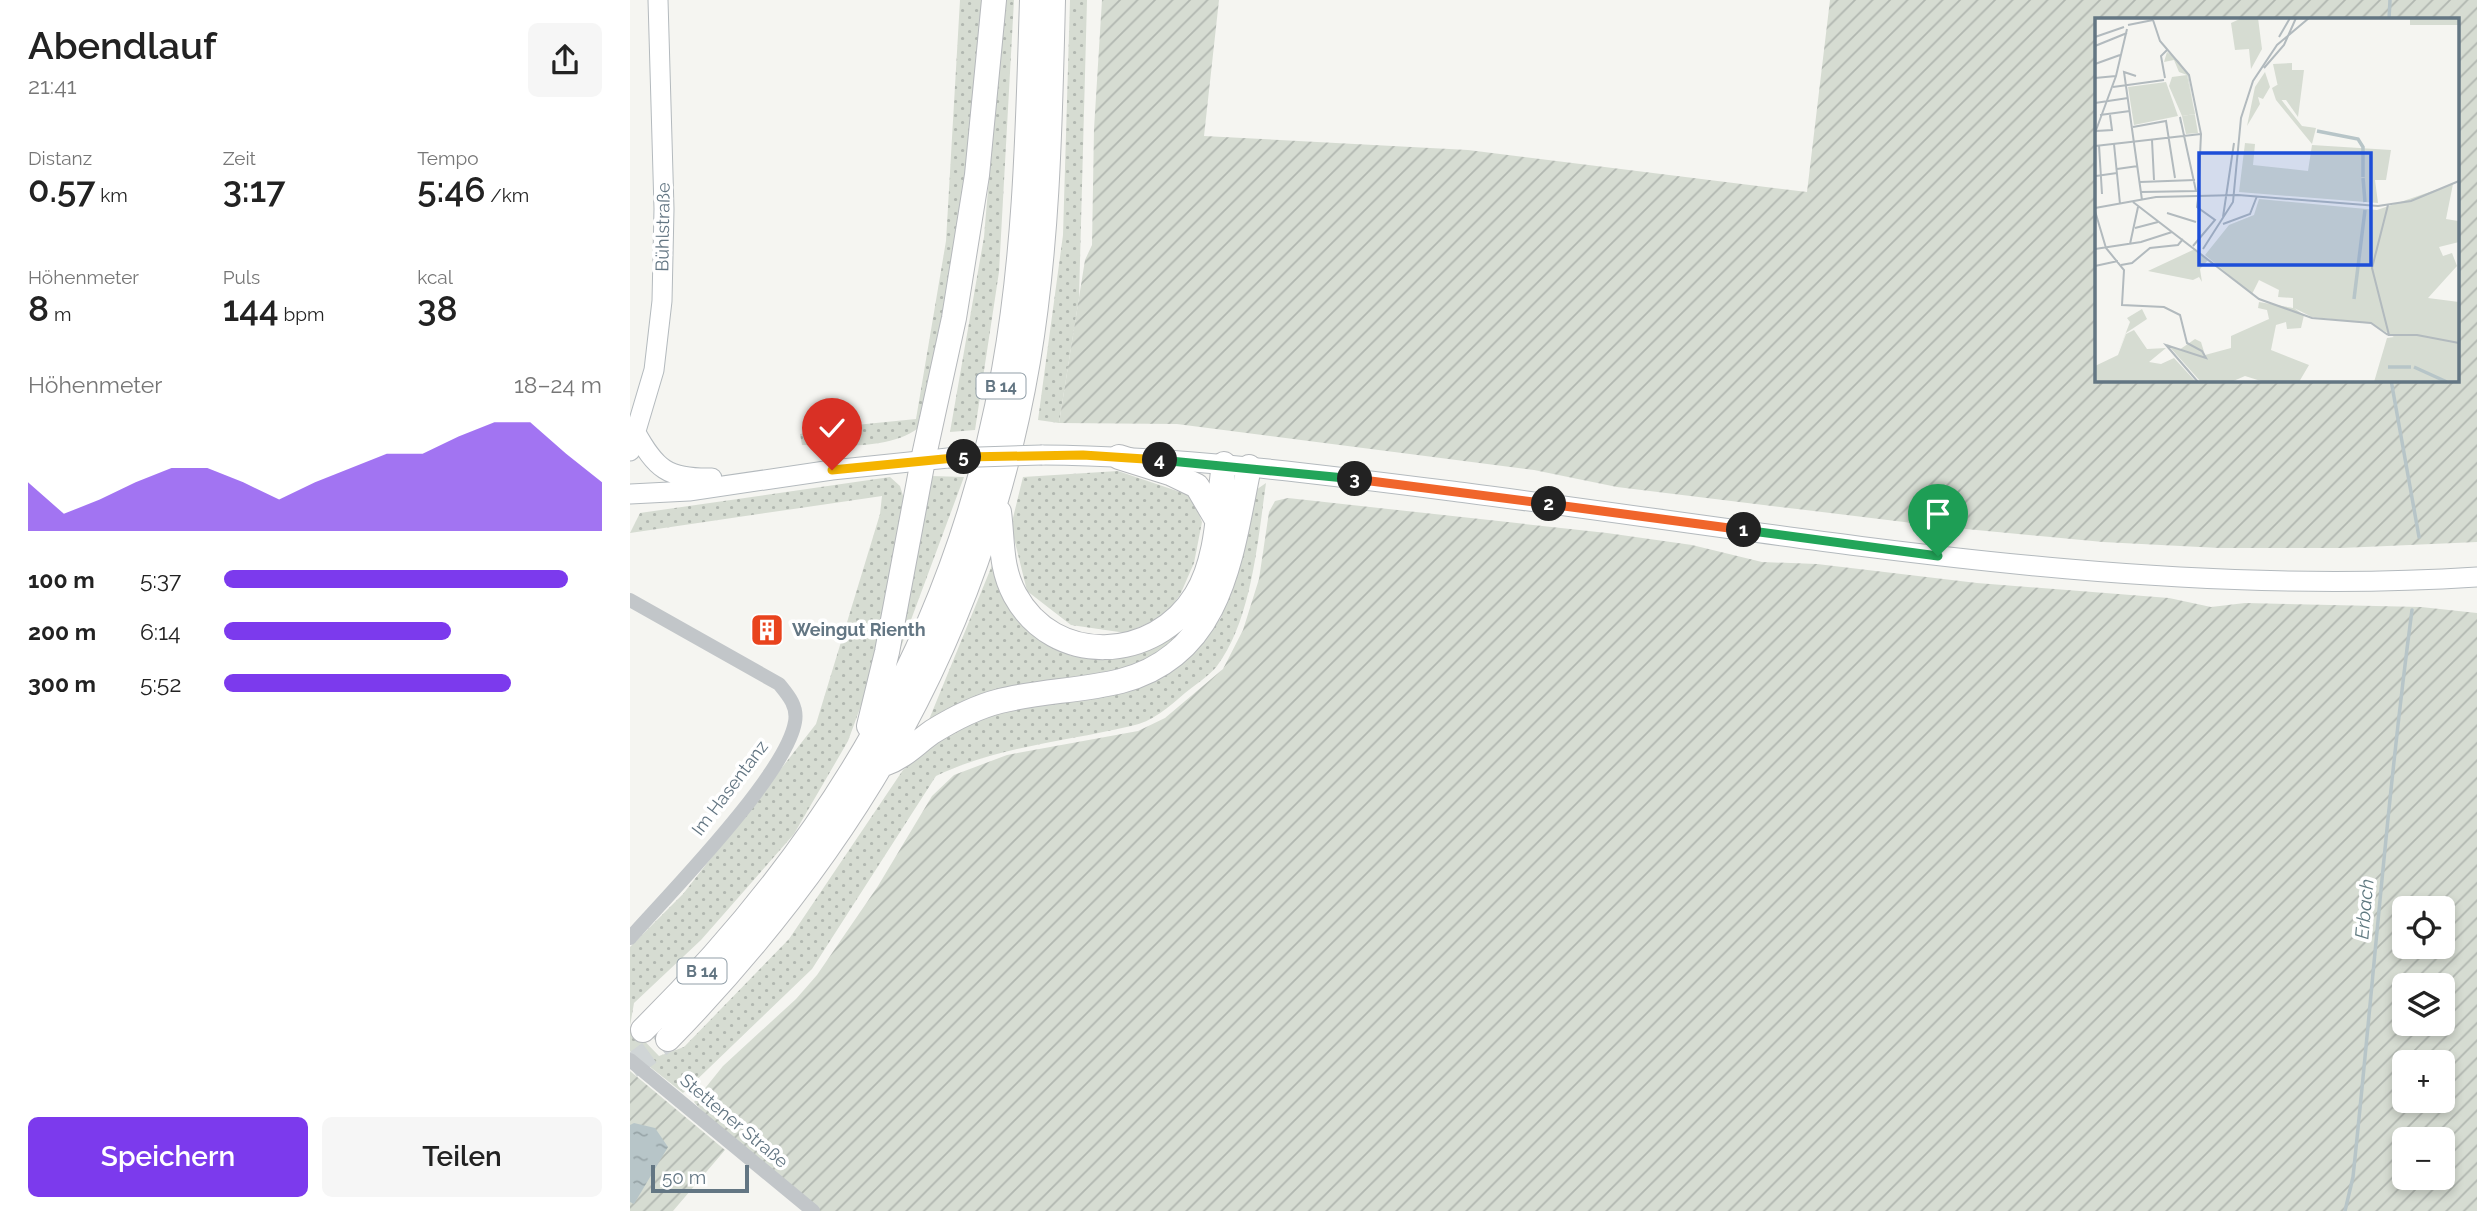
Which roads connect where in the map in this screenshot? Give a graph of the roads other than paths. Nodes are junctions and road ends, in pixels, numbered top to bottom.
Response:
1 (658, 0) edge
2 (994, 0) edge
3 (1032, 0) edge
4 (1053, 0) edge
5 (635, 431) junction
6 (630, 451) edge
7 (1119, 457) junction
8 (923, 460) junction
9 (1224, 464) junction
10 (1249, 467) junction
11 (790, 475) junction
12 (997, 492) junction
13 (630, 494) edge
14 (1217, 520) junction
15 (2477, 577) edge
16 (630, 600) edge
17 (875, 756) junction
18 (630, 937) edge
19 (643, 1030) tunnel mouth
20 (667, 1040) tunnel mouth
21 (630, 1060) edge
22 (813, 1211) edge

1 - 5 main road, Bühlstraße
2 - 8 highway
3 - 17 highway, B 14
4 - 12 highway, B 14
5 - 6 main road, Bühlstraße
5 - 11 main road
7 - 8 main road, bridge
7 - 9 main road
7 - 14 highway
8 - 11 main road
8 - 17 highway
9 - 10 main road
9 - 14 highway, B 14
10 - 15 main road
10 - 17 highway
11 - 13 main road
12 - 14 highway, B 14
12 - 17 highway, B 14
16 - 18 street, Im Hasentanz
17 - 19 highway, B 14
17 - 20 highway, B 14
21 - 22 street, Stettener Straße

